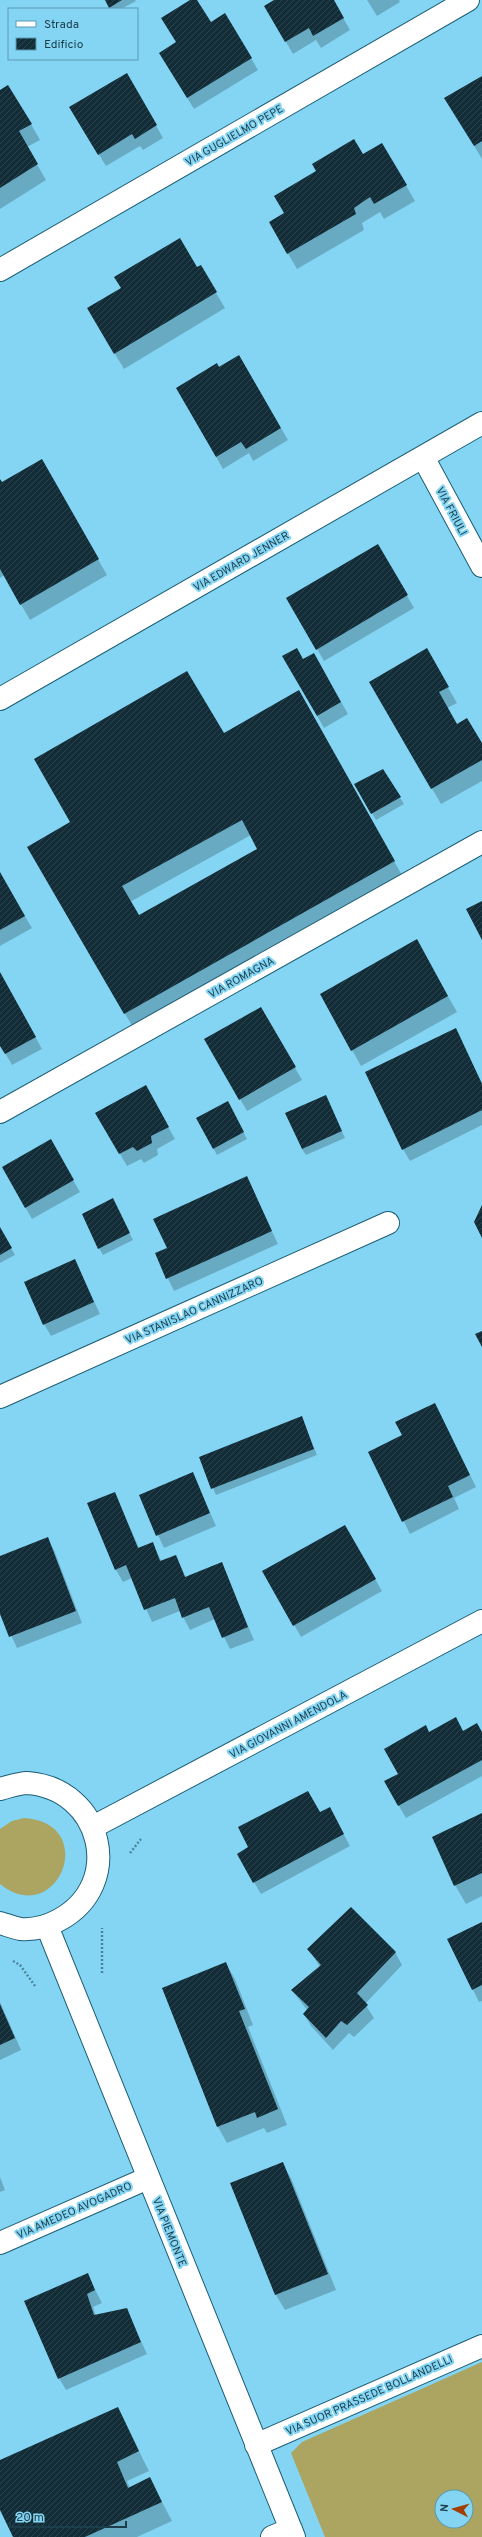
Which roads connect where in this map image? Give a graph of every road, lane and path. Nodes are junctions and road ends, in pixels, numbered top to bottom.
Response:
1 (468, 0) edge
2 (0, 270) edge
3 (482, 423) edge
4 (423, 457) junction
5 (482, 566) edge
6 (0, 699) edge
7 (482, 842) edge
8 (0, 1112) edge
9 (388, 1223) dead end
10 (0, 1397) edge
11 (482, 1621) edge
12 (0, 1789) edge
13 (93, 1827) junction
14 (145, 1834) dead end
15 (128, 1856) dead end
16 (0, 1923) edge
17 (102, 1923) dead end
18 (47, 1926) junction
19 (7, 1958) dead end
20 (73, 1989) junction
21 (148, 2178) junction
22 (0, 2243) edge
23 (482, 2346) edge
24 (256, 2445) junction
25 (286, 2534) edge

1 - 2 street, VIA GUGLIELMO PEPE
3 - 4 street, VIA EDWARD JENNER
4 - 5 street, VIA FRIULI
4 - 6 street, VIA EDWARD JENNER
7 - 8 street, VIA ROMAGNA
9 - 10 street, VIA STANISLAO CANNIZZARO
11 - 13 street, VIA GIOVANNI AMENDOLA
12 - 13 street
13 - 18 street
14 - 15 path
16 - 18 street
17 - 20 path
18 - 20 street, VIA PIEMONTE
19 - 20 path
20 - 21 street, VIA PIEMONTE
21 - 22 street, VIA AMEDEO AVOGADRO
21 - 24 street, VIA PIEMONTE
23 - 24 street, VIA SUOR PRASSEDE BOLLANDELLI
24 - 25 street, VIA PIEMONTE

